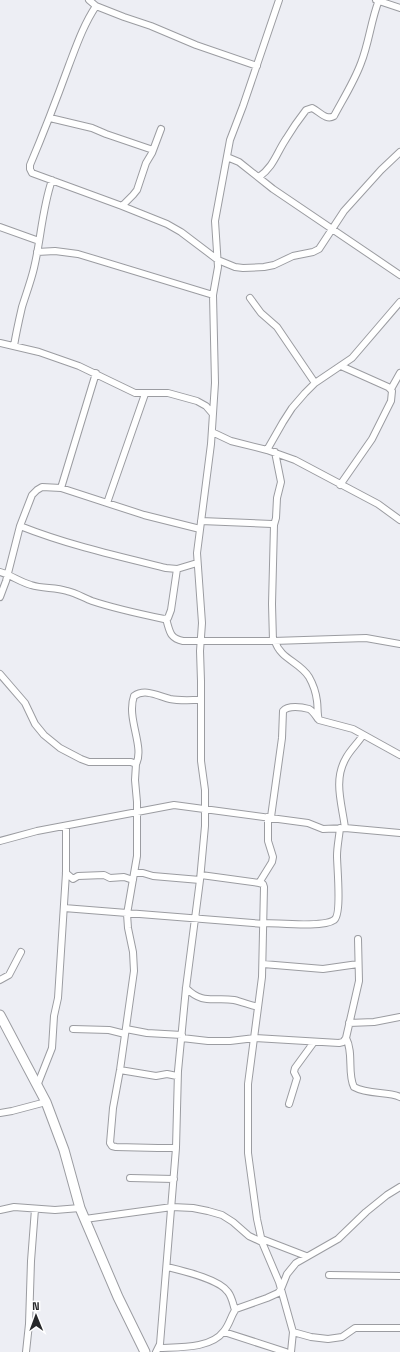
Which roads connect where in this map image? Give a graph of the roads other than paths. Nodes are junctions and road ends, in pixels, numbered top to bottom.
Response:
1 (89, 0) edge
2 (279, 0) edge
3 (378, 0) edge
4 (96, 6) junction
5 (400, 8) edge
6 (257, 66) junction
7 (50, 118) junction
8 (161, 129) dead end
9 (153, 150) junction
10 (400, 152) edge
11 (227, 157) junction
12 (259, 177) junction
13 (52, 180) junction
14 (122, 206) junction
15 (0, 226) edge
16 (332, 229) junction
17 (39, 241) junction
18 (37, 252) junction
19 (218, 260) junction
20 (400, 275) edge
21 (213, 295) junction
22 (250, 298) dead end
23 (400, 302) edge
24 (0, 343) edge
25 (14, 346) junction
26 (341, 366) junction
27 (96, 373) junction
28 (400, 373) edge
29 (315, 384) junction
30 (391, 389) junction
31 (145, 394) junction
32 (212, 413) junction
33 (212, 432) junction
34 (267, 450) junction
35 (275, 452) junction
36 (340, 485) junction
37 (60, 488) junction
38 (107, 503) junction
39 (400, 520) edge
40 (201, 521) junction
41 (274, 525) junction
42 (20, 526) junction
43 (200, 528) junction
44 (197, 564) junction
45 (177, 569) junction
46 (0, 572) edge
47 (8, 574) junction
48 (0, 597) edge
49 (166, 619) junction
50 (201, 641) junction
51 (274, 641) junction
52 (400, 644) edge
53 (2, 678) edge
54 (201, 700) junction
55 (318, 718) junction
56 (363, 735) junction
57 (400, 755) edge
58 (136, 764) junction
59 (137, 802) junction
60 (150, 809) junction
61 (206, 809) junction
62 (136, 812) junction
63 (269, 817) junction
64 (66, 826) junction
65 (343, 828) junction
66 (400, 833) edge
67 (0, 841) edge
68 (66, 873) junction
69 (134, 877) junction
70 (200, 877) junction
71 (259, 883) junction
72 (64, 908) junction
73 (127, 914) junction
74 (196, 918) junction
75 (264, 924) junction
76 (358, 939) dead end
77 (21, 952) dead end
78 (263, 964) junction
79 (358, 964) junction
80 (0, 980) edge
81 (186, 988) junction
82 (258, 1007) junction
83 (0, 1015) edge
84 (400, 1017) edge
85 (349, 1023) junction
86 (73, 1029) dead end
87 (126, 1031) junction
88 (182, 1037) junction
89 (255, 1038) junction
90 (346, 1038) junction
91 (314, 1042) junction
92 (120, 1070) junction
93 (177, 1076) junction
94 (37, 1086) junction
95 (400, 1097) edge
96 (46, 1102) junction
97 (289, 1104) dead end
98 (0, 1113) edge
99 (176, 1148) junction
100 (130, 1178) dead end
101 (174, 1179) junction
102 (400, 1187) edge
103 (172, 1207) junction
104 (80, 1208) junction
105 (35, 1209) junction
106 (0, 1210) edge
107 (85, 1219) junction
108 (262, 1240) junction
109 (306, 1256) junction
110 (168, 1267) junction
111 (329, 1275) dead end
112 (400, 1276) edge
113 (281, 1289) junction
114 (235, 1310) junction
115 (400, 1328) edge
116 (224, 1332) junction
117 (293, 1332) junction
118 (157, 1350) edge
119 (26, 1352) edge
120 (145, 1352) edge
121 (286, 1352) edge
122 (291, 1352) edge

1 - 4 street
2 - 6 street
3 - 5 street
3 - 12 street
4 - 6 street
4 - 7 street
6 - 11 street
7 - 9 street
7 - 13 street
8 - 9 street
9 - 14 street
10 - 16 street
11 - 12 street
11 - 19 street
12 - 16 street
13 - 14 street
13 - 17 street
14 - 19 street
15 - 17 street
16 - 19 street
16 - 20 street
17 - 18 street
18 - 21 street
18 - 25 street
19 - 21 street
21 - 32 street
22 - 29 street
23 - 26 street
24 - 25 street
25 - 27 street
26 - 29 street
26 - 30 street
27 - 31 street
27 - 37 street
28 - 30 street
29 - 34 street
30 - 36 street
31 - 32 street
31 - 38 street
32 - 33 street
33 - 34 street
33 - 40 street
34 - 35 street
35 - 36 street
35 - 41 street
36 - 39 street
37 - 38 street
37 - 42 street
38 - 43 street
40 - 41 street
40 - 43 street
41 - 51 street
42 - 45 street
42 - 47 street
43 - 44 street
44 - 45 street
44 - 50 street
45 - 49 street
46 - 47 street
47 - 48 street
47 - 49 street
49 - 50 street
50 - 51 street
50 - 54 street
51 - 52 street
51 - 55 street
53 - 58 street
54 - 58 street
54 - 61 street
55 - 56 street
55 - 63 street
56 - 57 street
56 - 65 street
58 - 59 street
59 - 60 street
59 - 62 street
60 - 61 street
60 - 62 street
61 - 63 street
61 - 70 street
62 - 64 street
62 - 69 street
63 - 65 street
63 - 71 street
64 - 67 street
64 - 68 street
65 - 66 street
65 - 75 street
68 - 69 street
68 - 72 street
69 - 70 street
69 - 73 street
70 - 71 street
70 - 74 street
71 - 75 street
72 - 73 street
72 - 94 street
73 - 74 street
73 - 87 street
74 - 75 street
74 - 81 street
75 - 78 street
76 - 79 street
77 - 80 street
78 - 79 street
78 - 82 street
79 - 85 street
81 - 82 street
81 - 88 street
82 - 89 street
83 - 94 main road
84 - 85 street
85 - 90 street
86 - 87 street
87 - 88 street
87 - 92 street
88 - 89 street
88 - 93 street
89 - 91 street
89 - 108 street
90 - 91 street
90 - 95 street
91 - 97 street
92 - 93 street
92 - 99 street
93 - 99 street
94 - 96 main road
96 - 98 street
96 - 104 main road
99 - 101 street
100 - 101 street
101 - 103 street
102 - 109 street
103 - 107 street
103 - 108 street
103 - 110 street
104 - 105 street
104 - 107 main road
105 - 106 street
105 - 119 street
107 - 120 main road
108 - 109 street
108 - 113 street
109 - 113 street
110 - 114 street
110 - 118 street
111 - 112 street
113 - 114 street
113 - 117 street
114 - 116 street
115 - 117 street
116 - 118 street
116 - 121 street
117 - 122 street

